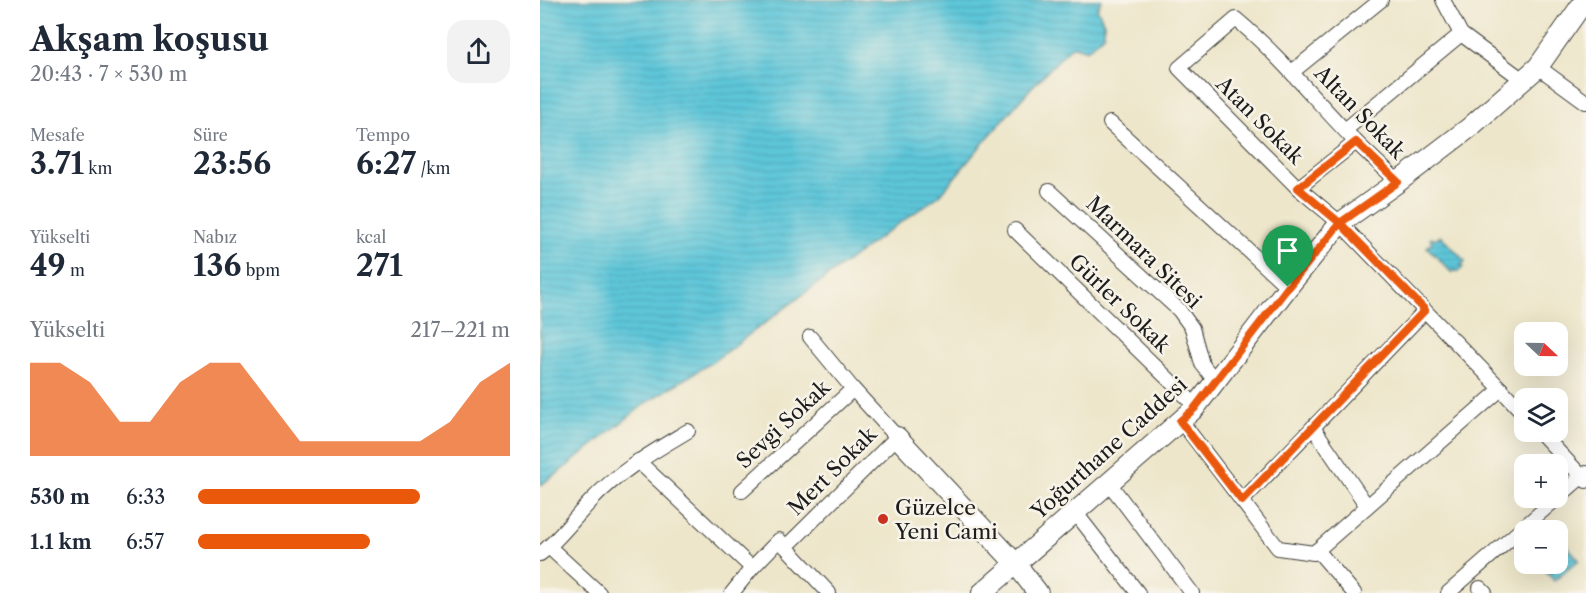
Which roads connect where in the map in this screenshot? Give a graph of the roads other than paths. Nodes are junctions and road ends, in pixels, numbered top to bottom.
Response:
1 (1381, 0) edge
2 (1443, 0) edge
3 (1585, 0) edge
4 (1461, 34) junction
5 (1179, 68) joint
6 (1292, 72) junction
7 (1530, 74) junction
8 (1586, 102) edge
9 (1110, 123) dead end
10 (1345, 130) junction
11 (1356, 142) junction
12 (1398, 182) junction
13 (1298, 188) junction
14 (1049, 191) dead end
15 (1340, 223) junction
16 (1015, 230) dead end
17 (1288, 287) junction
18 (1425, 310) junction
19 (810, 337) dead end
20 (1215, 381) junction
21 (853, 388) junction
22 (1501, 389) junction
23 (1514, 403) edge
24 (1190, 412) junction
25 (1313, 428) junction
26 (688, 431) dead end
27 (897, 437) junction
28 (1550, 442) edge
29 (638, 461) junction
30 (1584, 477) edge
31 (1109, 483) junction
32 (742, 491) dead end
33 (1242, 501) junction
34 (1367, 506) junction
35 (1076, 512) junction
36 (786, 547) junction
37 (1317, 550) junction
38 (544, 551) edge
39 (1016, 564) junction
40 (752, 568) junction
41 (599, 593) edge
42 (732, 593) edge
43 (828, 593) edge
44 (982, 593) edge
45 (1038, 593) edge
46 (1138, 593) edge
47 (1192, 593) edge
48 (1354, 593) edge
49 (1448, 593) edge

1 - 6 street
2 - 4 street
3 - 7 main road, Yoğurthane Caddesi
4 - 7 street
4 - 10 street
5 - 6 street, Altan Sokak
5 - 13 street, Atan Sokak
6 - 10 street, Altan Sokak
7 - 8 street
7 - 12 main road, Yoğurthane Caddesi
9 - 17 street
10 - 11 street, Altan Sokak
11 - 12 street, Altan Sokak
11 - 13 street
12 - 15 main road, Yoğurthane Caddesi
13 - 15 street, Atan Sokak
14 - 20 street, Marmara Sitesi
15 - 17 main road, Yoğurthane Caddesi
15 - 18 street, Atan Sokak
16 - 24 street, Gürler Sokak
17 - 20 main road, Yoğurthane Caddesi
18 - 22 street, Atan Sokak
18 - 25 street
19 - 21 street, Mert Sokak
20 - 24 main road, Yoğurthane Caddesi
21 - 27 street, Mert Sokak
21 - 32 street, Sevgi Sokak
22 - 23 street, Atan Sokak
22 - 34 street
24 - 31 main road, Yoğurthane Caddesi
24 - 33 street, Gürler Sokak
25 - 33 street
25 - 34 street
26 - 29 street
27 - 36 street, Mert Sokak
27 - 39 main road
28 - 30 street
29 - 38 street
29 - 40 street
30 - 49 street
31 - 35 main road, Yoğurthane Caddesi
31 - 47 street
33 - 37 street, Gürler Sokak
34 - 37 street
35 - 39 main road, Yoğurthane Caddesi
35 - 46 street
36 - 40 street, Mert Sokak
36 - 43 street
37 - 48 street
38 - 41 street
39 - 44 main road, Yoğurthane Caddesi
39 - 45 main road
40 - 42 street, Mert Sokak

